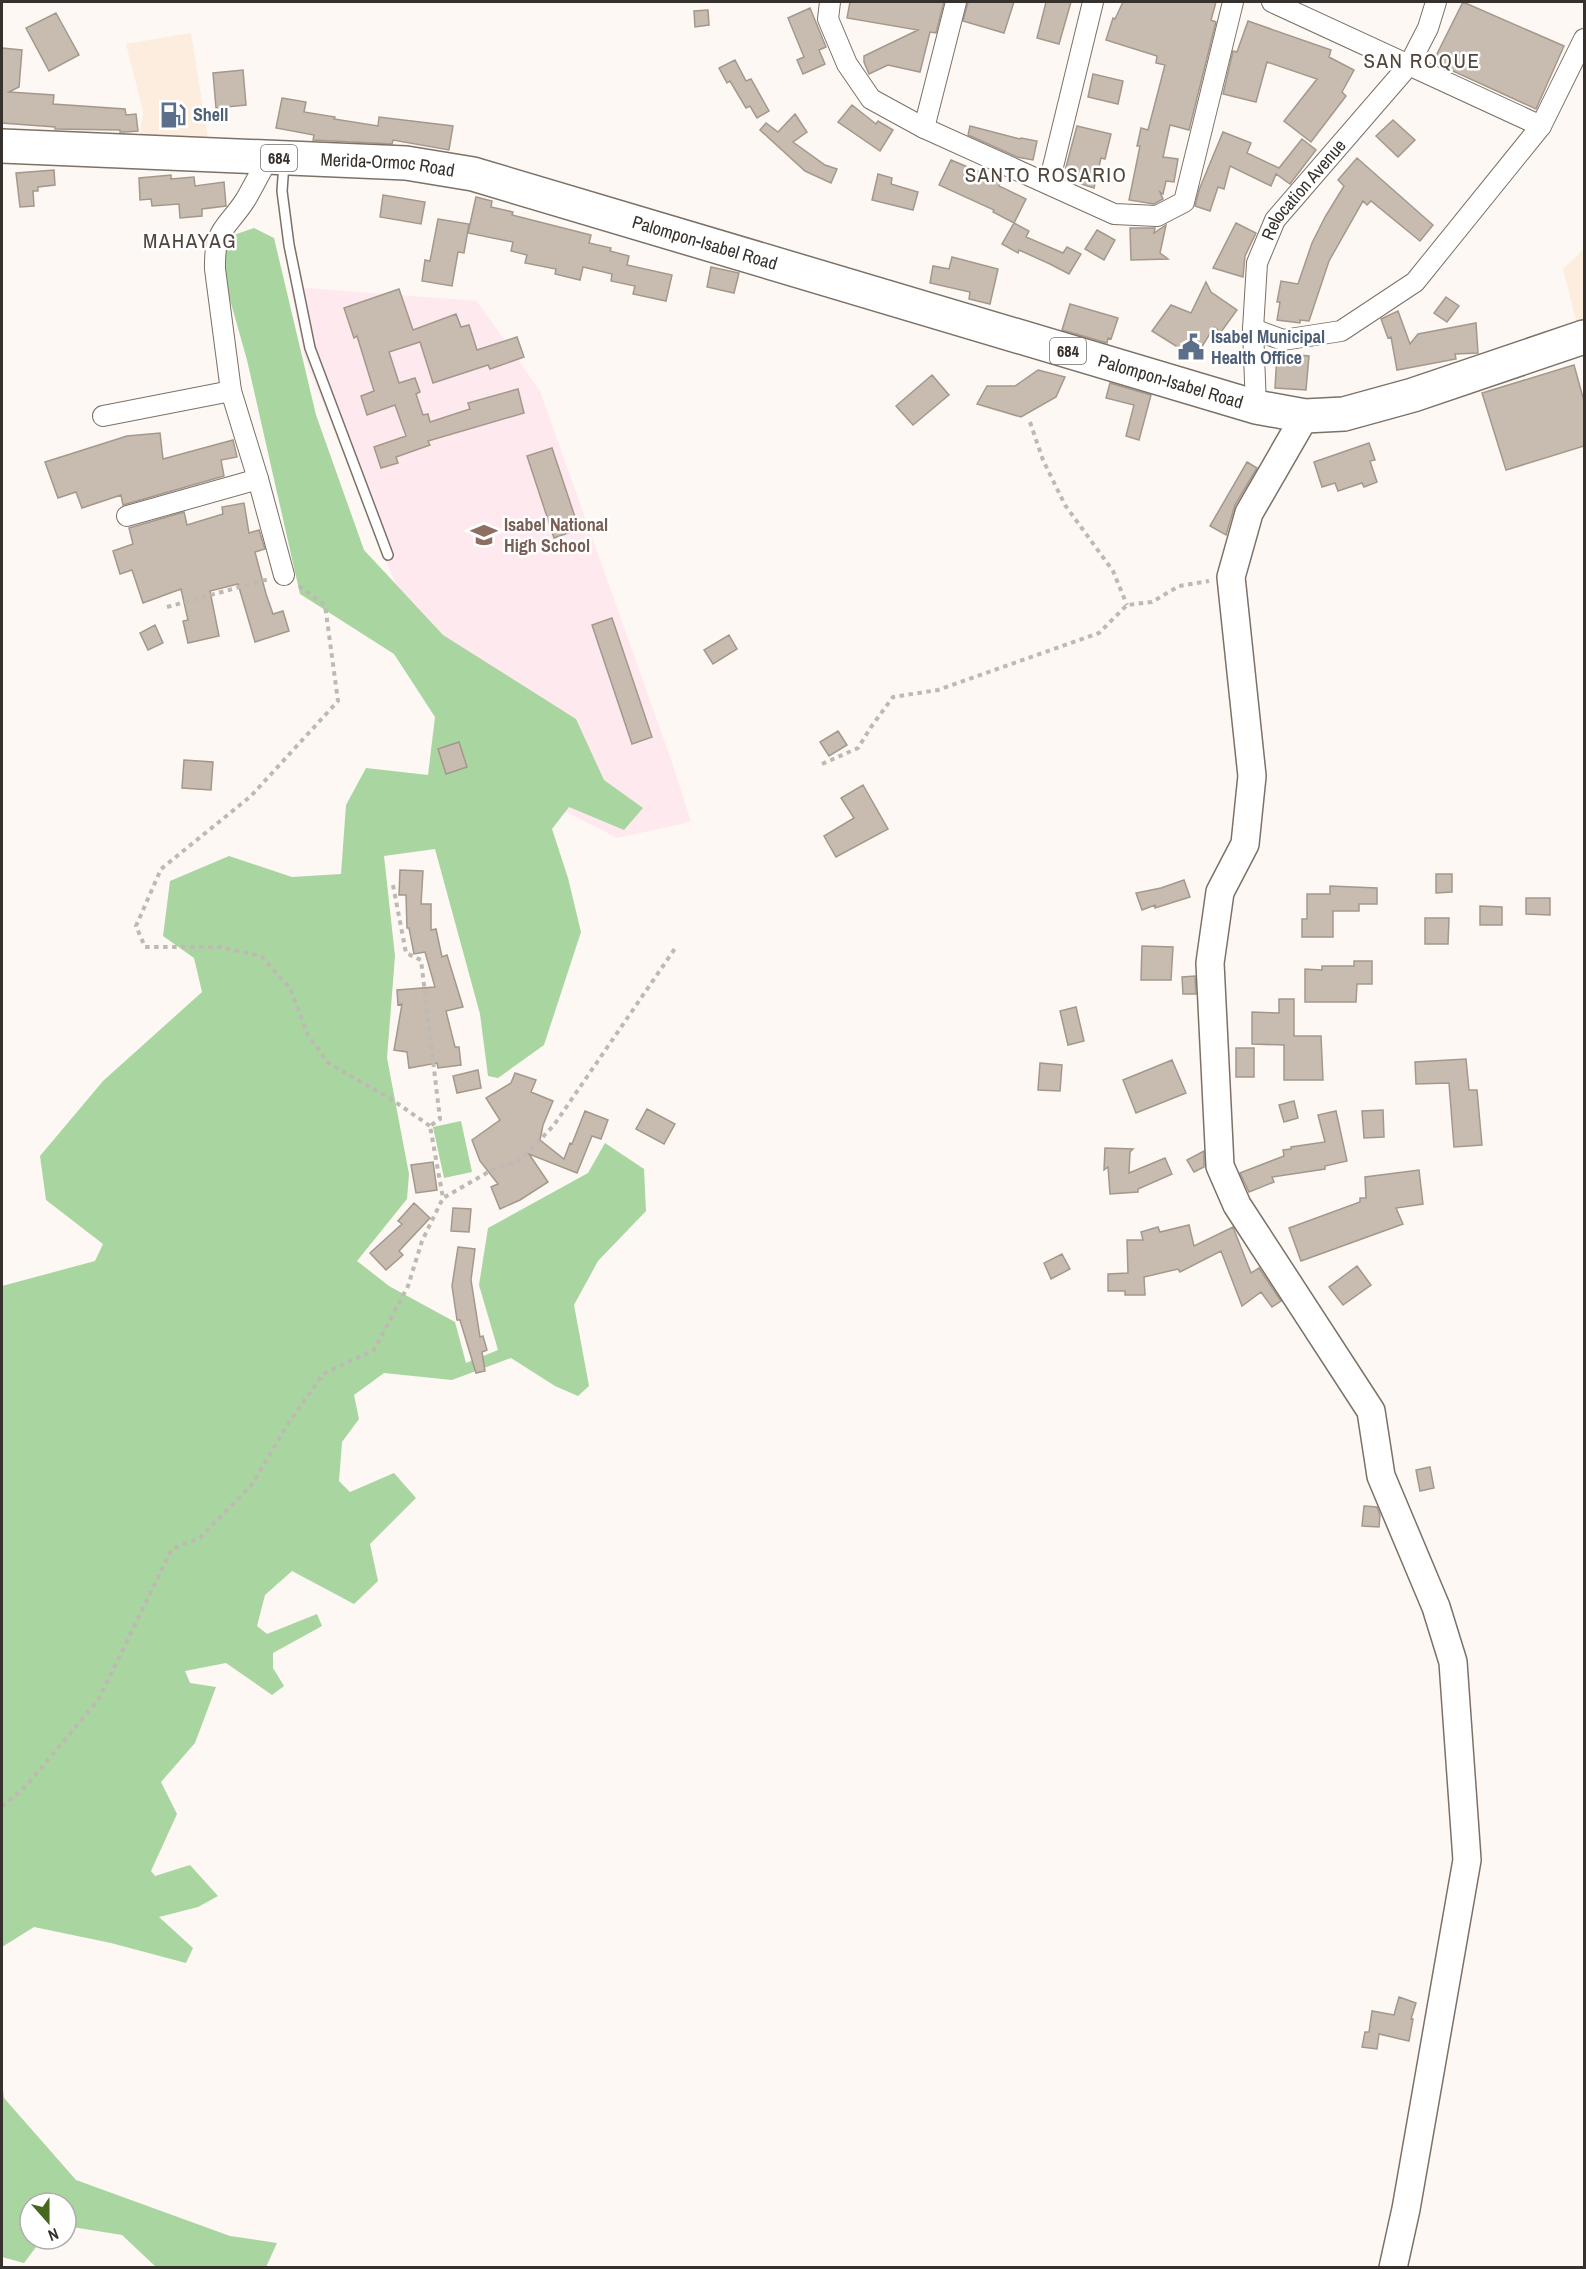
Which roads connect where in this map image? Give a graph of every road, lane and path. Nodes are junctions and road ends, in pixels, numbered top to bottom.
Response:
1 (830, 2) edge
2 (956, 2) edge
3 (1093, 2) edge
4 (1233, 2) edge
5 (1272, 2) edge
6 (1436, 2) edge
7 (1584, 39) edge
8 (1409, 65) junction
9 (1541, 126) junction
10 (924, 128) junction
11 (2, 146) edge
12 (277, 158) junction
13 (1049, 183) junction
14 (552, 196) joint
15 (1253, 329) junction
16 (1584, 337) edge
17 (231, 391) junction
18 (1256, 407) junction
19 (103, 416) dead end
20 (1305, 416) junction
21 (1030, 422) dead end
22 (258, 479) junction
23 (127, 516) dead end
24 (388, 555) dead end
25 (284, 575) junction
26 (1231, 577) junction
27 (1127, 605) junction
28 (167, 607) dead end
29 (822, 764) dead end
30 (393, 885) dead end
31 (676, 947) dead end
32 (430, 1126) junction
33 (443, 1197) junction
34 (2, 1807) edge
35 (1393, 2268) edge

1 - 10 street
2 - 10 street
3 - 13 street
4 - 13 street
5 - 8 street
6 - 8 street, Relocation Avenue
7 - 9 street
8 - 9 street
8 - 15 street, Relocation Avenue
9 - 15 street
10 - 13 street
11 - 12 highway, Merida-Ormoc Road / 684
12 - 14 highway, Merida-Ormoc Road / 684
12 - 17 street
12 - 24 lane
14 - 18 highway, Palompon-Isabel Road / 684
15 - 18 street, Relocation Avenue
16 - 20 highway, Palompon-Isabel Road / 684
17 - 19 street
17 - 22 street
18 - 20 highway, Palompon-Isabel Road / 684
20 - 26 street
21 - 27 path
22 - 23 street
22 - 25 street
25 - 28 path
25 - 32 path
26 - 27 path
26 - 35 street
27 - 29 path
30 - 32 path
31 - 33 path
32 - 33 path
33 - 34 path

